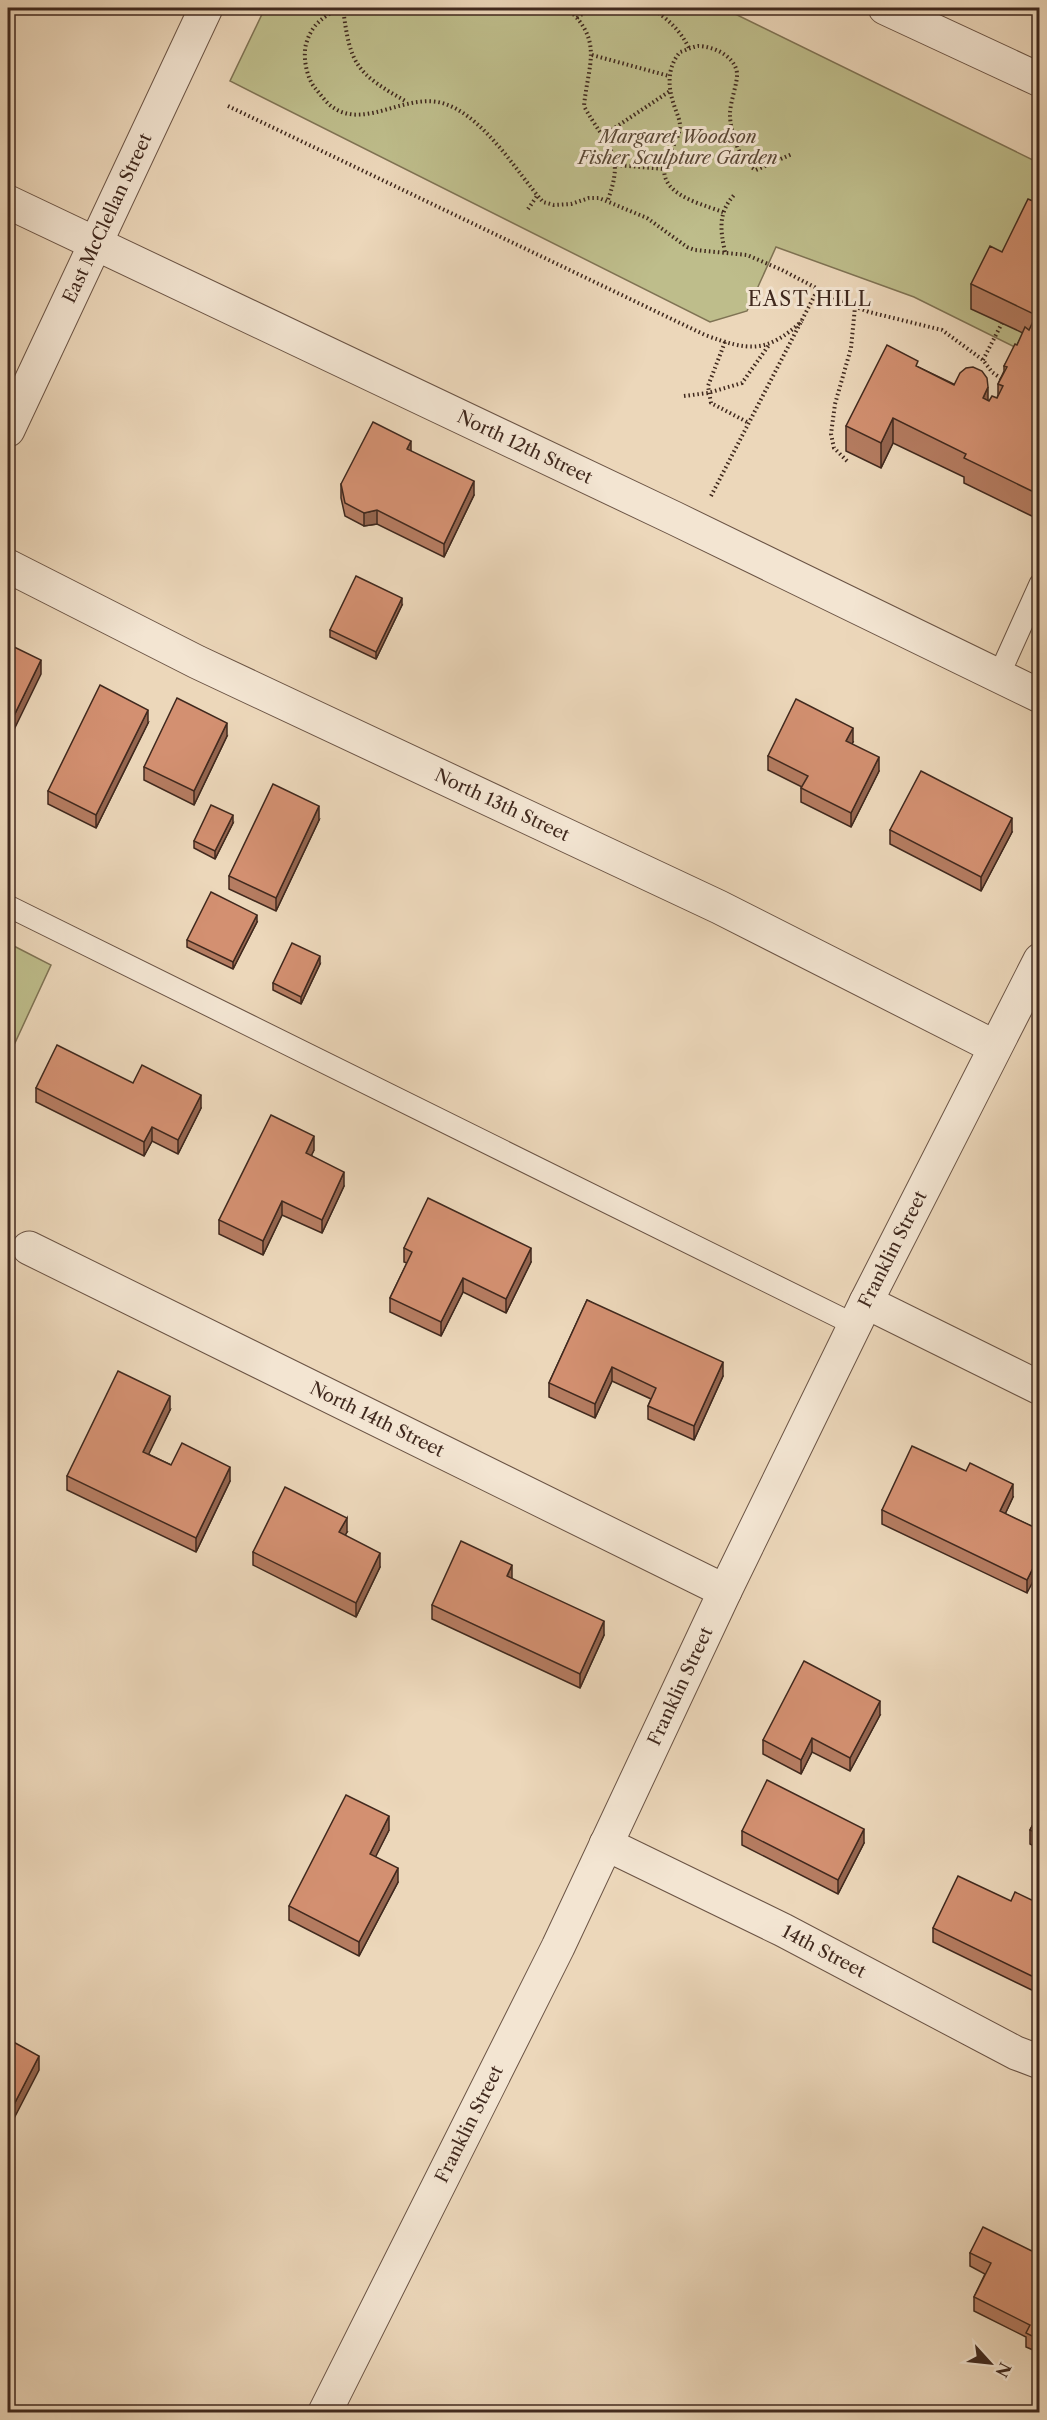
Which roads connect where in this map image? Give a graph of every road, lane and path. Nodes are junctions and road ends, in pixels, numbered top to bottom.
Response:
1 (207, 8) edge
2 (342, 8) edge
3 (567, 8) edge
4 (590, 8) edge
5 (651, 8) edge
6 (885, 8) edge
7 (577, 18) junction
8 (689, 48) junction
9 (592, 55) junction
10 (669, 76) junction
11 (1040, 80) edge
12 (670, 91) junction
13 (407, 103) junction
14 (228, 106) dead end
15 (604, 135) junction
16 (792, 154) dead end
17 (616, 165) junction
18 (665, 169) junction
19 (735, 194) dead end
20 (537, 196) junction
21 (8, 202) edge
22 (607, 202) junction
23 (528, 209) dead end
24 (723, 212) junction
25 (94, 243) junction
26 (725, 252) junction
27 (818, 289) junction
28 (855, 307) junction
29 (802, 321) junction
30 (1002, 324) edge
31 (725, 342) junction
32 (770, 344) junction
33 (983, 360) junction
34 (1008, 383) edge
35 (708, 393) junction
36 (684, 396) dead end
37 (749, 423) junction
38 (8, 430) edge
39 (848, 461) edge
40 (695, 528) junction
41 (8, 566) edge
42 (1040, 584) edge
43 (999, 675) junction
44 (1040, 696) edge
45 (8, 906) edge
46 (1040, 960) edge
47 (995, 1047) junction
48 (29, 1248) dead end
49 (861, 1314) junction
50 (1040, 1388) edge
51 (725, 1591) junction
52 (606, 1845) junction
53 (1040, 2062) edge
54 (333, 2410) edge

1 - 25 street, East McClellan Street
2 - 13 path
2 - 13 path
3 - 7 path
4 - 7 path
5 - 8 path
6 - 11 street
7 - 9 path
8 - 10 path
8 - 16 path
9 - 10 path
9 - 15 path
10 - 12 path
12 - 15 path
12 - 18 path
13 - 20 path
14 - 31 path
15 - 17 path
17 - 18 path
17 - 22 path
18 - 24 path
19 - 24 path
20 - 22 path
20 - 23 path
21 - 25 street, North 12th Street
22 - 26 path
24 - 26 path
25 - 38 street, East McClellan Street
25 - 40 street, North 12th Street
26 - 27 path
27 - 28 path
27 - 29 path
28 - 33 path
28 - 39 path
29 - 32 path
29 - 37 path
30 - 33 path
31 - 32 path
31 - 35 path
32 - 35 path
33 - 34 path
35 - 36 path
35 - 37 path
37 - 40 path
40 - 43 street, North 12th Street
41 - 47 street, North 13th Street
42 - 43 lane
43 - 44 street, North 12th Street
45 - 49 lane
46 - 47 street, Franklin Street
47 - 49 street, Franklin Street
48 - 51 street, North 14th Street
49 - 50 street
49 - 51 street, Franklin Street
51 - 52 street, Franklin Street
52 - 53 street, 14th Street
52 - 54 street, Franklin Street

